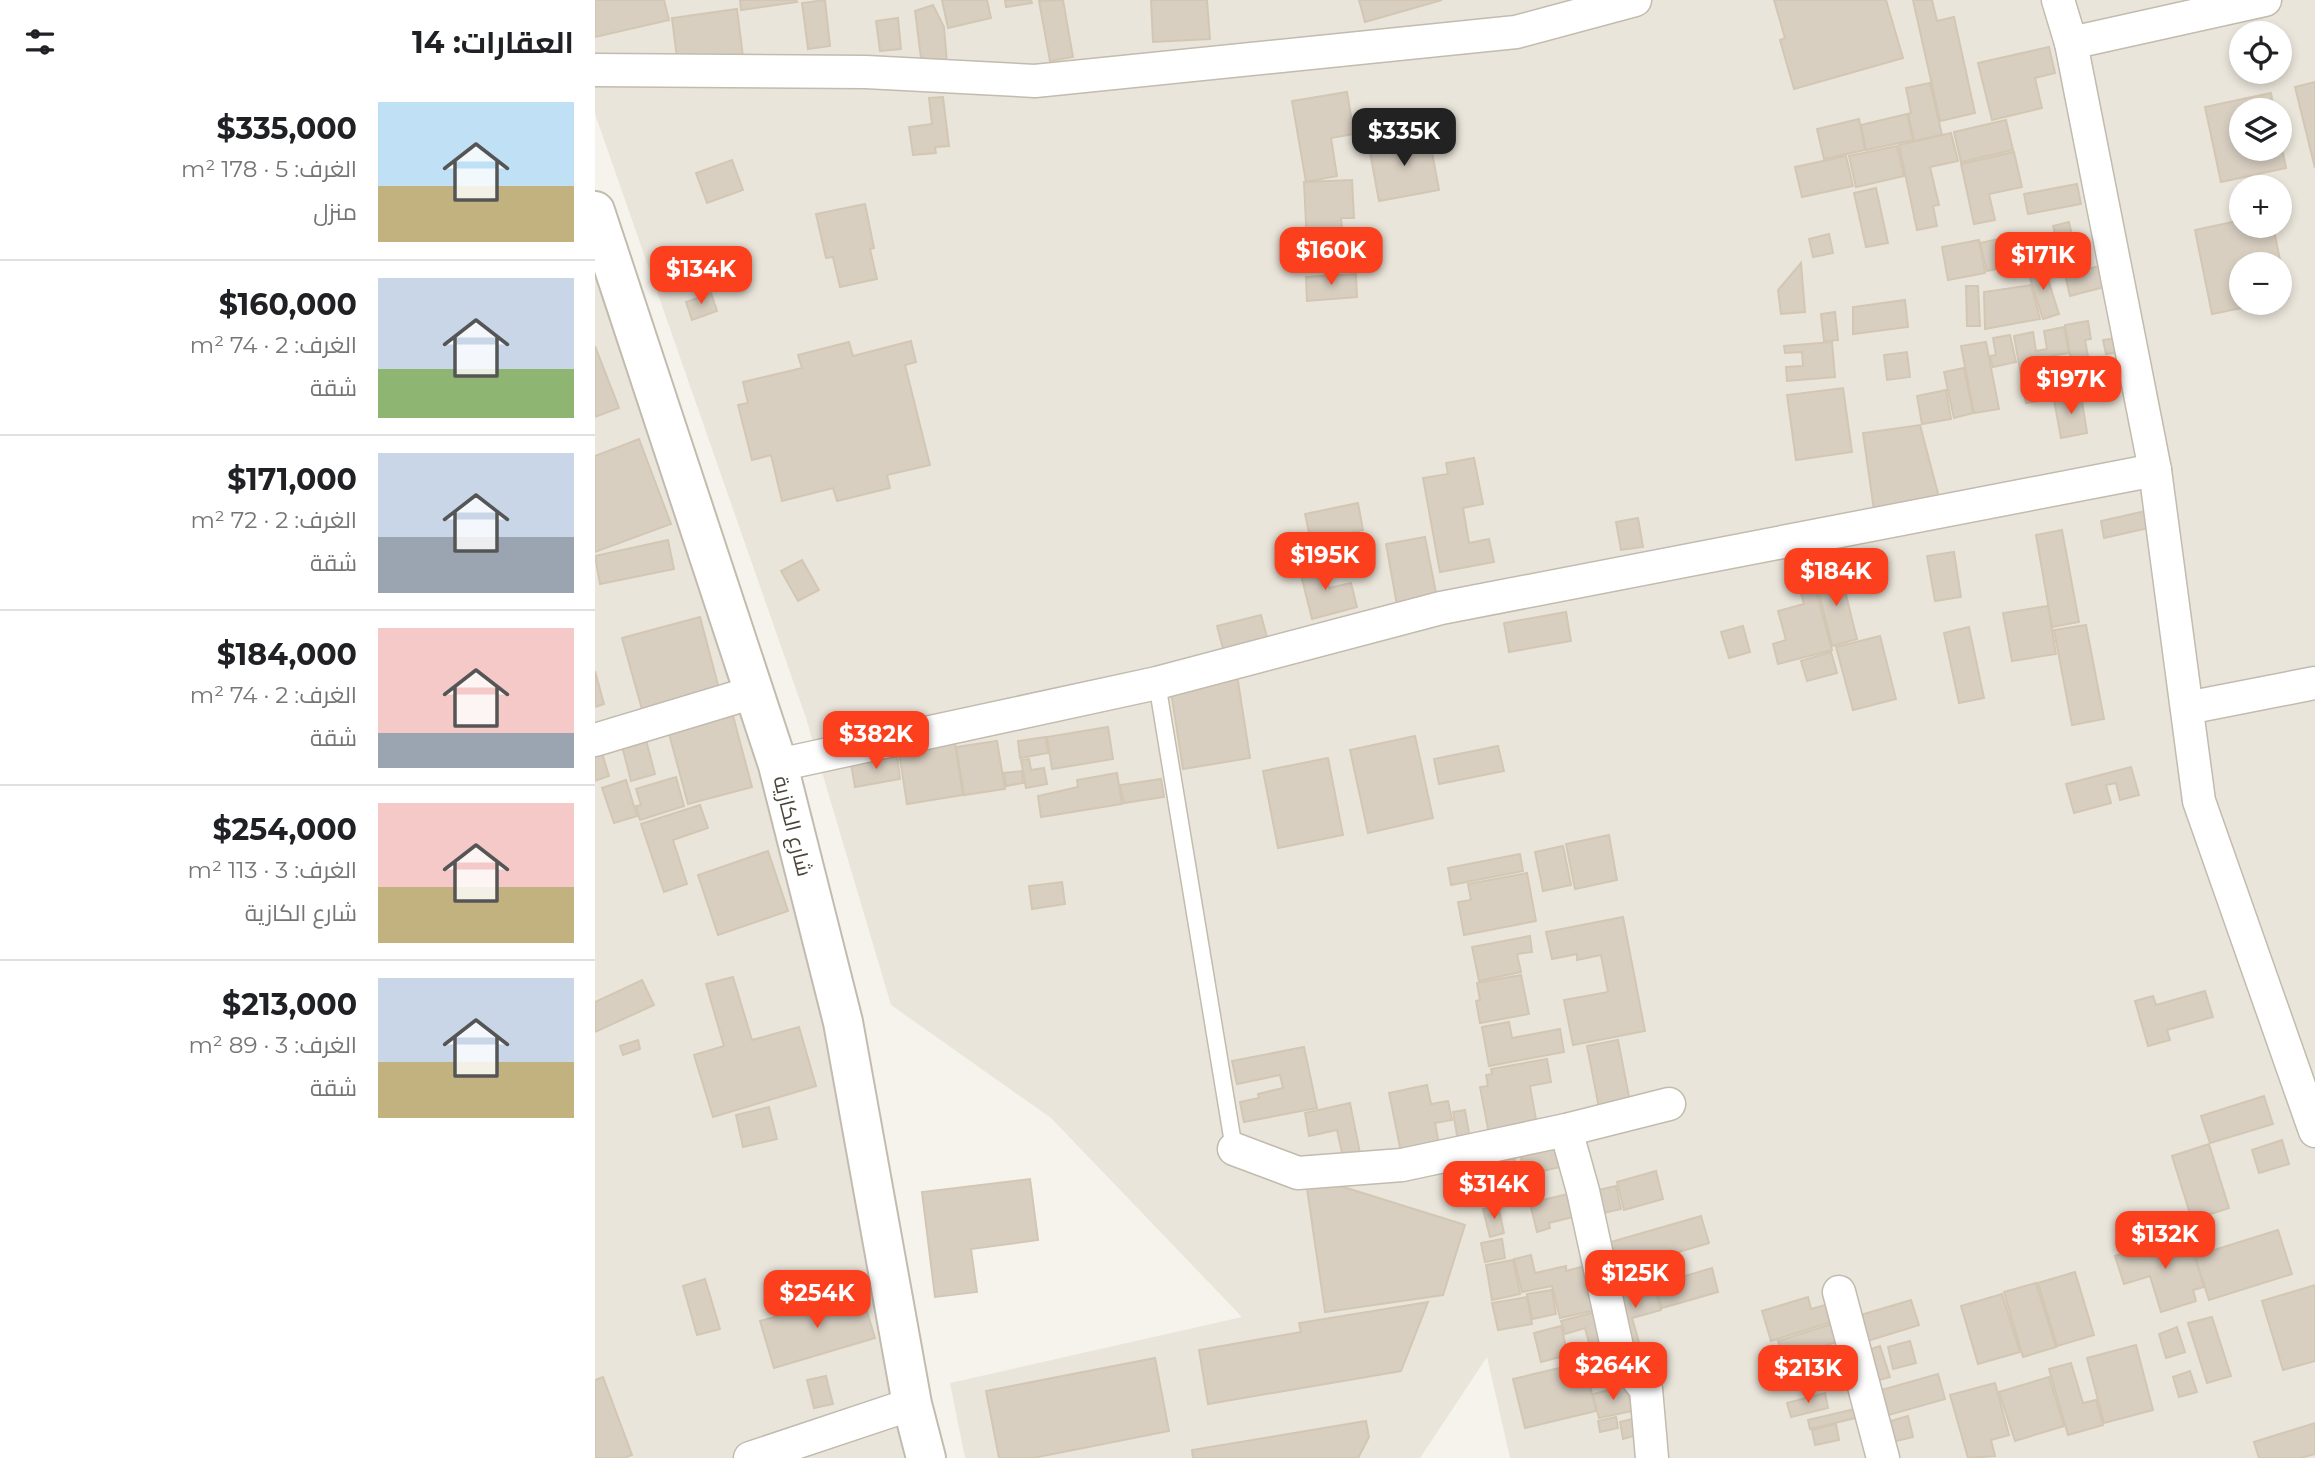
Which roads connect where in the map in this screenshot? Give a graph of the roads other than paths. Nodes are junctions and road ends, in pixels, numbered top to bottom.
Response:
1 (1635, 0) edge
2 (2058, 0) edge
3 (2265, 0) edge
4 (2071, 43) junction
5 (595, 70) edge
6 (595, 211) edge
7 (2155, 470) junction
8 (1157, 683) junction
9 (2315, 683) edge
10 (754, 692) junction
11 (2187, 708) junction
12 (595, 740) edge
13 (778, 765) junction
14 (1669, 1104) dead end
15 (2314, 1121) edge
16 (1566, 1130) junction
17 (1234, 1149) joint
18 (1839, 1292) dead end
19 (912, 1404) junction
20 (750, 1458) edge
21 (926, 1458) edge
22 (1652, 1458) edge
23 (1883, 1458) edge

1 - 5 street
2 - 4 street
3 - 4 street
4 - 7 street
6 - 10 street, شارع الكازية
7 - 8 street
7 - 11 street
8 - 13 street
8 - 17 lane
9 - 11 street
10 - 12 street
10 - 13 street, شارع الكازية
11 - 15 street
13 - 19 street, شارع الكازية
14 - 16 street
16 - 17 street
16 - 22 street
18 - 23 street
19 - 20 street
19 - 21 street, شارع الكازية

